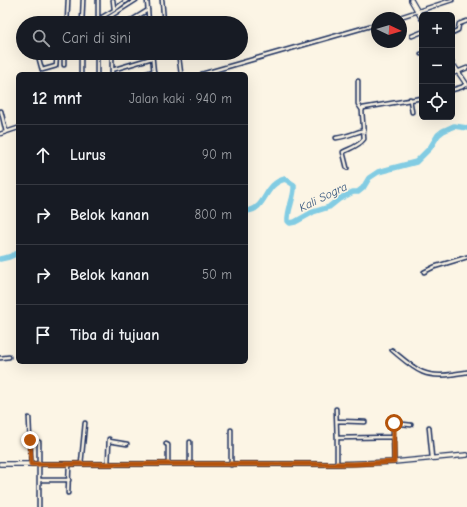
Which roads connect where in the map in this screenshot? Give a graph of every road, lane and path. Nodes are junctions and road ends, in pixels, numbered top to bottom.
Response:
1 (68, 0) edge
2 (83, 0) edge
3 (98, 0) edge
4 (114, 0) edge
5 (127, 0) edge
6 (136, 0) edge
7 (147, 0) edge
8 (162, 0) edge
9 (411, 0) edge
10 (452, 0) edge
11 (114, 10) junction
12 (148, 10) junction
13 (418, 12) junction
14 (407, 15) edge
15 (67, 16) edge
16 (82, 16) edge
17 (98, 16) edge
18 (103, 16) edge
19 (110, 16) edge
20 (138, 16) edge
21 (148, 16) edge
22 (163, 16) edge
23 (467, 21) edge
24 (371, 26) edge
25 (455, 32) edge
26 (419, 33) edge
27 (412, 36) dead end
28 (39, 60) edge
29 (56, 60) edge
30 (64, 60) edge
31 (81, 60) edge
32 (97, 60) edge
33 (112, 60) edge
34 (145, 60) edge
35 (152, 60) edge
36 (179, 60) edge
37 (64, 65) dead end
38 (455, 68) edge
39 (467, 68) edge
40 (112, 70) joint
41 (81, 72) edge
42 (97, 72) edge
43 (154, 72) edge
44 (181, 72) edge
45 (213, 72) edge
46 (458, 72) junction
47 (455, 73) edge
48 (358, 81) dead end
49 (466, 84) edge
50 (455, 89) edge
51 (419, 98) edge
52 (410, 99) junction
53 (362, 110) junction
54 (1, 112) dead end
55 (412, 112) dead end
56 (16, 129) edge
57 (364, 130) junction
58 (6, 132) junction
59 (0, 134) edge
60 (336, 138) dead end
61 (347, 168) dead end
62 (467, 257) edge
63 (424, 272) dead end
64 (392, 350) dead end
65 (9, 357) dead end
66 (0, 358) edge
67 (467, 372) edge
68 (336, 409) dead end
69 (30, 418) dead end
70 (336, 421) junction
71 (365, 422) dead end
72 (85, 423) dead end
73 (411, 425) dead end
74 (429, 427) dead end
75 (231, 430) dead end
76 (393, 437) junction
77 (337, 438) junction
78 (39, 442) dead end
79 (190, 442) dead end
80 (127, 444) dead end
81 (166, 444) dead end
82 (467, 455) edge
83 (432, 458) junction
84 (394, 462) junction
85 (0, 464) edge
86 (31, 464) junction
87 (40, 464) junction
88 (70, 464) junction
89 (81, 464) junction
90 (108, 464) junction
91 (168, 464) junction
92 (337, 464) junction
93 (190, 465) junction
94 (231, 465) junction
95 (39, 480) junction
96 (69, 480) junction
97 (68, 494) dead end
98 (39, 507) edge

1 - 15 street
2 - 16 street
3 - 17 street
4 - 11 street
5 - 11 street
6 - 19 street
7 - 12 street
8 - 22 street
9 - 13 main road
10 - 13 street
11 - 18 street
12 - 20 street
12 - 21 street
13 - 14 street
23 - 25 street
24 - 45 street
26 - 27 street
28 - 29 street
30 - 37 street
31 - 41 street
32 - 42 street
33 - 40 street
34 - 40 street
35 - 43 street
36 - 44 street
38 - 46 main road
39 - 46 street
46 - 47 street
46 - 49 main road
48 - 53 street
49 - 50 street
51 - 52 street
52 - 53 street
52 - 55 street
53 - 57 street
54 - 58 street
56 - 58 street
57 - 60 street
57 - 61 street
58 - 59 street
62 - 63 street
64 - 67 street
65 - 66 street
68 - 70 street
69 - 86 street
70 - 71 street
70 - 77 street
72 - 89 street
73 - 76 street
74 - 83 street
75 - 94 street
76 - 77 street
76 - 84 street
77 - 92 street
78 - 87 street
79 - 93 street
80 - 90 street
81 - 91 street
82 - 83 main road
83 - 84 main road
84 - 92 main road
85 - 86 main road
86 - 87 main road
87 - 88 main road
87 - 95 street
88 - 89 main road
88 - 96 street
89 - 90 main road
90 - 91 main road
91 - 93 main road
92 - 94 main road
93 - 94 main road
95 - 96 street
95 - 98 street
96 - 97 street

